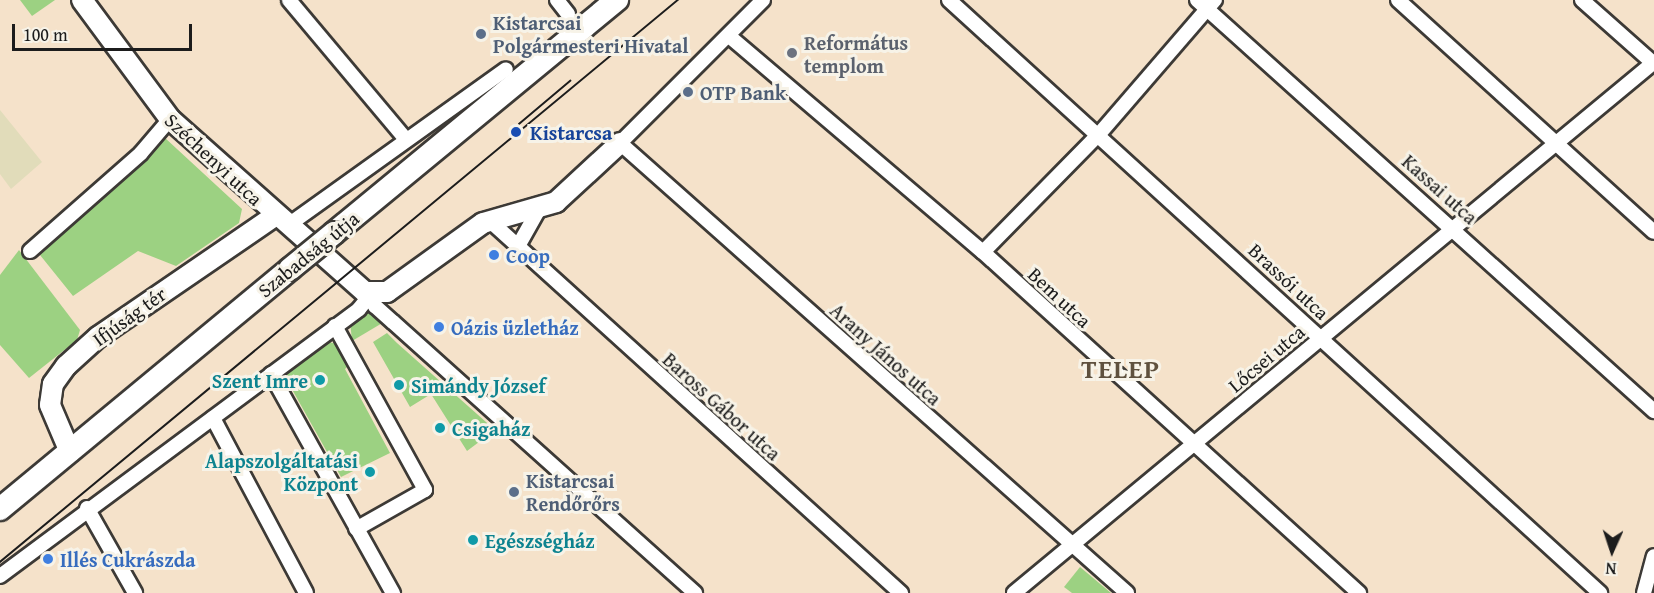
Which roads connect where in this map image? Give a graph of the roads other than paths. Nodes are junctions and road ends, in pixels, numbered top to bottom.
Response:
1 (82, 0) edge
2 (289, 0) edge
3 (557, 0) edge
4 (617, 0) edge
5 (763, 0) edge
6 (949, 0) edge
7 (1398, 0) edge
8 (1582, 0) edge
9 (1206, 3) edge
10 (568, 14) dead end
11 (729, 36) junction
12 (1653, 63) edge
13 (506, 69) dead end
14 (170, 119) junction
15 (1100, 132) junction
16 (405, 138) junction
17 (620, 143) junction
18 (1557, 144) junction
19 (539, 209) junction
20 (489, 220) junction
21 (281, 221) junction
22 (1456, 228) junction
23 (1654, 232) edge
24 (517, 248) junction
25 (30, 251) dead end
26 (982, 252) junction
27 (371, 294) junction
28 (335, 326) junction
29 (1321, 338) junction
30 (271, 374) junction
31 (1654, 411) edge
32 (213, 418) junction
33 (1192, 445) junction
34 (70, 452) junction
35 (87, 508) junction
36 (0, 509) edge
37 (356, 529) junction
38 (1073, 546) junction
39 (1654, 556) edge
40 (0, 576) edge
41 (135, 593) edge
42 (306, 593) edge
43 (393, 593) edge
44 (695, 593) edge
45 (901, 593) edge
46 (1014, 593) edge
47 (1126, 593) edge
48 (1359, 593) edge
49 (1600, 593) edge
50 (1644, 593) edge

1 - 14 main road, Széchenyi utca
2 - 16 street
3 - 10 street
4 - 34 main road, Szabadság útja, bridge
5 - 11 street
6 - 15 street, Brassói utca
7 - 18 street
8 - 12 street
9 - 15 street
9 - 22 street, Kassai utca
11 - 17 street
11 - 26 street, Bem utca
12 - 18 street, Lőcsei utca
13 - 16 street
14 - 21 main road, Széchenyi utca
14 - 25 street
15 - 26 street
15 - 29 street, Brassói utca
16 - 21 street
17 - 19 main road
17 - 38 street, Arany János utca
18 - 22 street, Lőcsei utca
18 - 23 street
19 - 20 main road
19 - 24 street
20 - 24 street, Baross Gábor utca
20 - 27 main road
21 - 27 main road, Széchenyi utca
21 - 34 main road, Ifjúság tér
22 - 29 street, Lőcsei utca
22 - 31 street, Kassai utca
24 - 45 street, Baross Gábor utca
26 - 33 street, Bem utca
27 - 28 street
27 - 44 street
28 - 30 street
28 - 37 street
29 - 33 street, Lőcsei utca
29 - 49 street, Brassói utca
30 - 32 street
30 - 37 street
32 - 35 street
32 - 42 street
33 - 38 street, Lőcsei utca
33 - 48 street, Bem utca
34 - 36 main road, Szabadság útja
35 - 40 street
35 - 41 street
37 - 43 street
38 - 46 street, Lőcsei utca
38 - 47 street, Arany János utca
39 - 50 street

